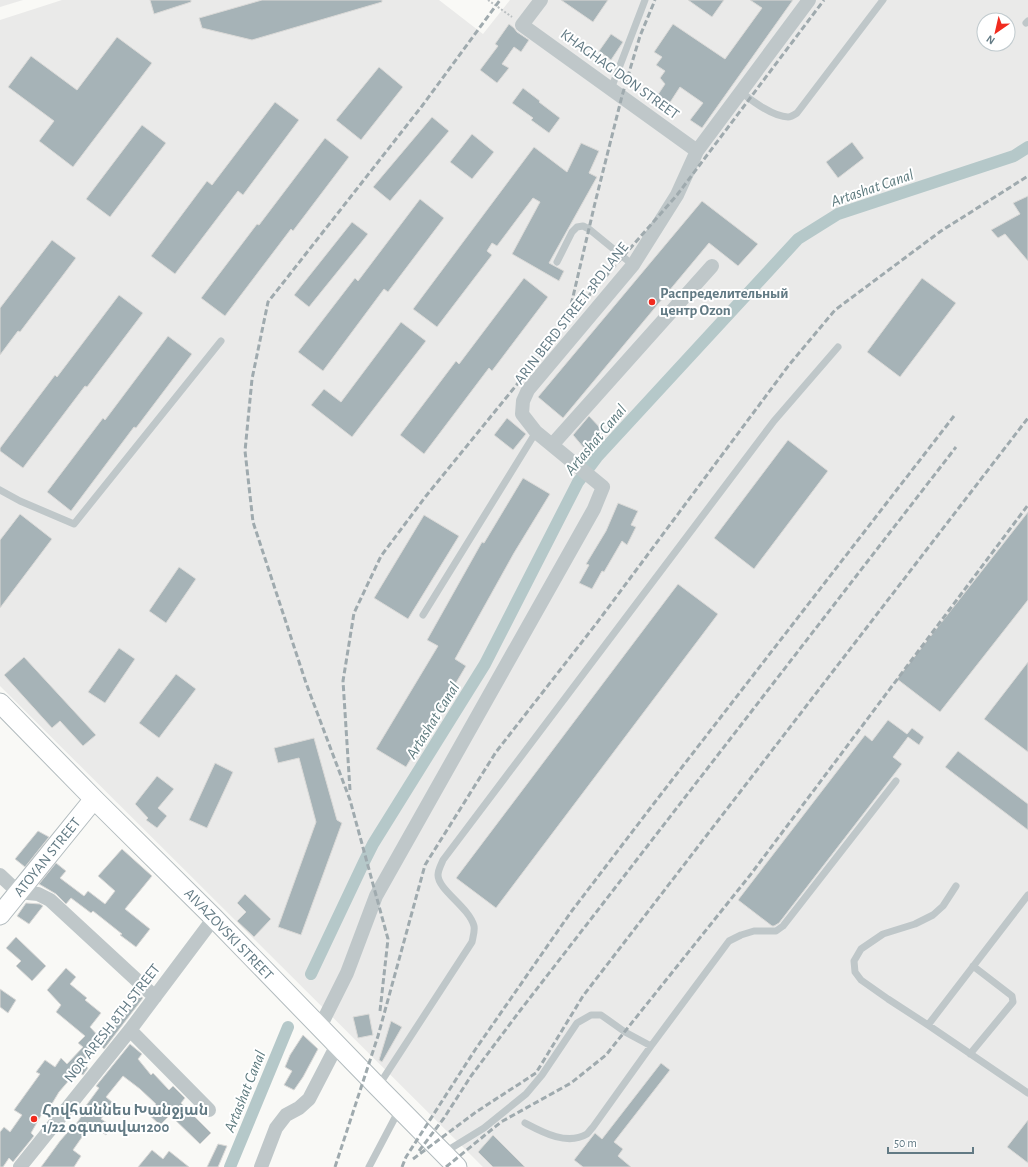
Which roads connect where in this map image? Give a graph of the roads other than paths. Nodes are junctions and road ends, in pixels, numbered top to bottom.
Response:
1 (541, 0) edge
2 (645, 0) edge
3 (809, 0) edge
4 (883, 0) edge
5 (611, 89) junction
6 (741, 92) junction
7 (697, 151) junction
8 (557, 262) dead end
9 (633, 265) junction
10 (712, 266) dead end
11 (221, 341) dead end
12 (838, 347) dead end
13 (536, 432) junction
14 (552, 445) junction
15 (0, 490) edge
16 (423, 615) dead end
17 (0, 703) edge
18 (896, 781) dead end
19 (94, 799) junction
20 (0, 875) edge
21 (956, 886) dead end
22 (18, 892) junction
23 (1028, 895) edge
24 (0, 915) edge
25 (214, 918) junction
26 (973, 966) junction
27 (155, 997) junction
28 (928, 1025) junction
29 (320, 1027) junction
30 (130, 1030) junction
31 (337, 1045) junction
32 (651, 1046) junction
33 (970, 1054) junction
34 (378, 1087) junction
35 (1027, 1089) edge
36 (399, 1109) junction
37 (209, 1110) dead end
38 (525, 1123) dead end
39 (444, 1153) junction
40 (20, 1167) edge
41 (261, 1167) edge
42 (369, 1167) edge
43 (457, 1167) edge

1 - 5 street, KHAGHAG DON STREET
2 - 5 lane
3 - 6 street, ARIN BERD STREET 3RD LANE
4 - 6 lane
5 - 7 street, KHAGHAG DON STREET
6 - 7 street, ARIN BERD STREET 3RD LANE
7 - 9 street, ARIN BERD STREET 3RD LANE
8 - 9 lane
9 - 13 street, ARIN BERD STREET 3RD LANE
10 - 14 street
11 - 15 lane
12 - 34 lane
13 - 14 street, ARIN BERD STREET 3RD LANE
13 - 16 lane
14 - 29 street, ARIN BERD STREET 3RD LANE
17 - 19 main road, AIVAZOVSKI STREET
18 - 32 lane
19 - 22 main road, ATOYAN STREET
19 - 25 main road, AIVAZOVSKI STREET
20 - 22 street
21 - 28 lane
22 - 24 main road, ATOYAN STREET
22 - 27 street
23 - 26 lane
25 - 27 street, NOR ARESH 8TH STREET
25 - 29 main road, AIVAZOVSKI STREET
26 - 28 lane
26 - 33 lane
27 - 30 street, NOR ARESH 8TH STREET
28 - 33 lane
29 - 31 main road, AIVAZOVSKI STREET
30 - 37 street
30 - 40 street, NOR ARESH 8TH STREET
31 - 34 main road, AIVAZOVSKI STREET
31 - 41 street
32 - 38 lane
32 - 39 lane
33 - 35 lane
34 - 36 main road, AIVAZOVSKI STREET
36 - 39 main road, AIVAZOVSKI STREET
36 - 42 lane
39 - 43 main road, AIVAZOVSKI STREET

